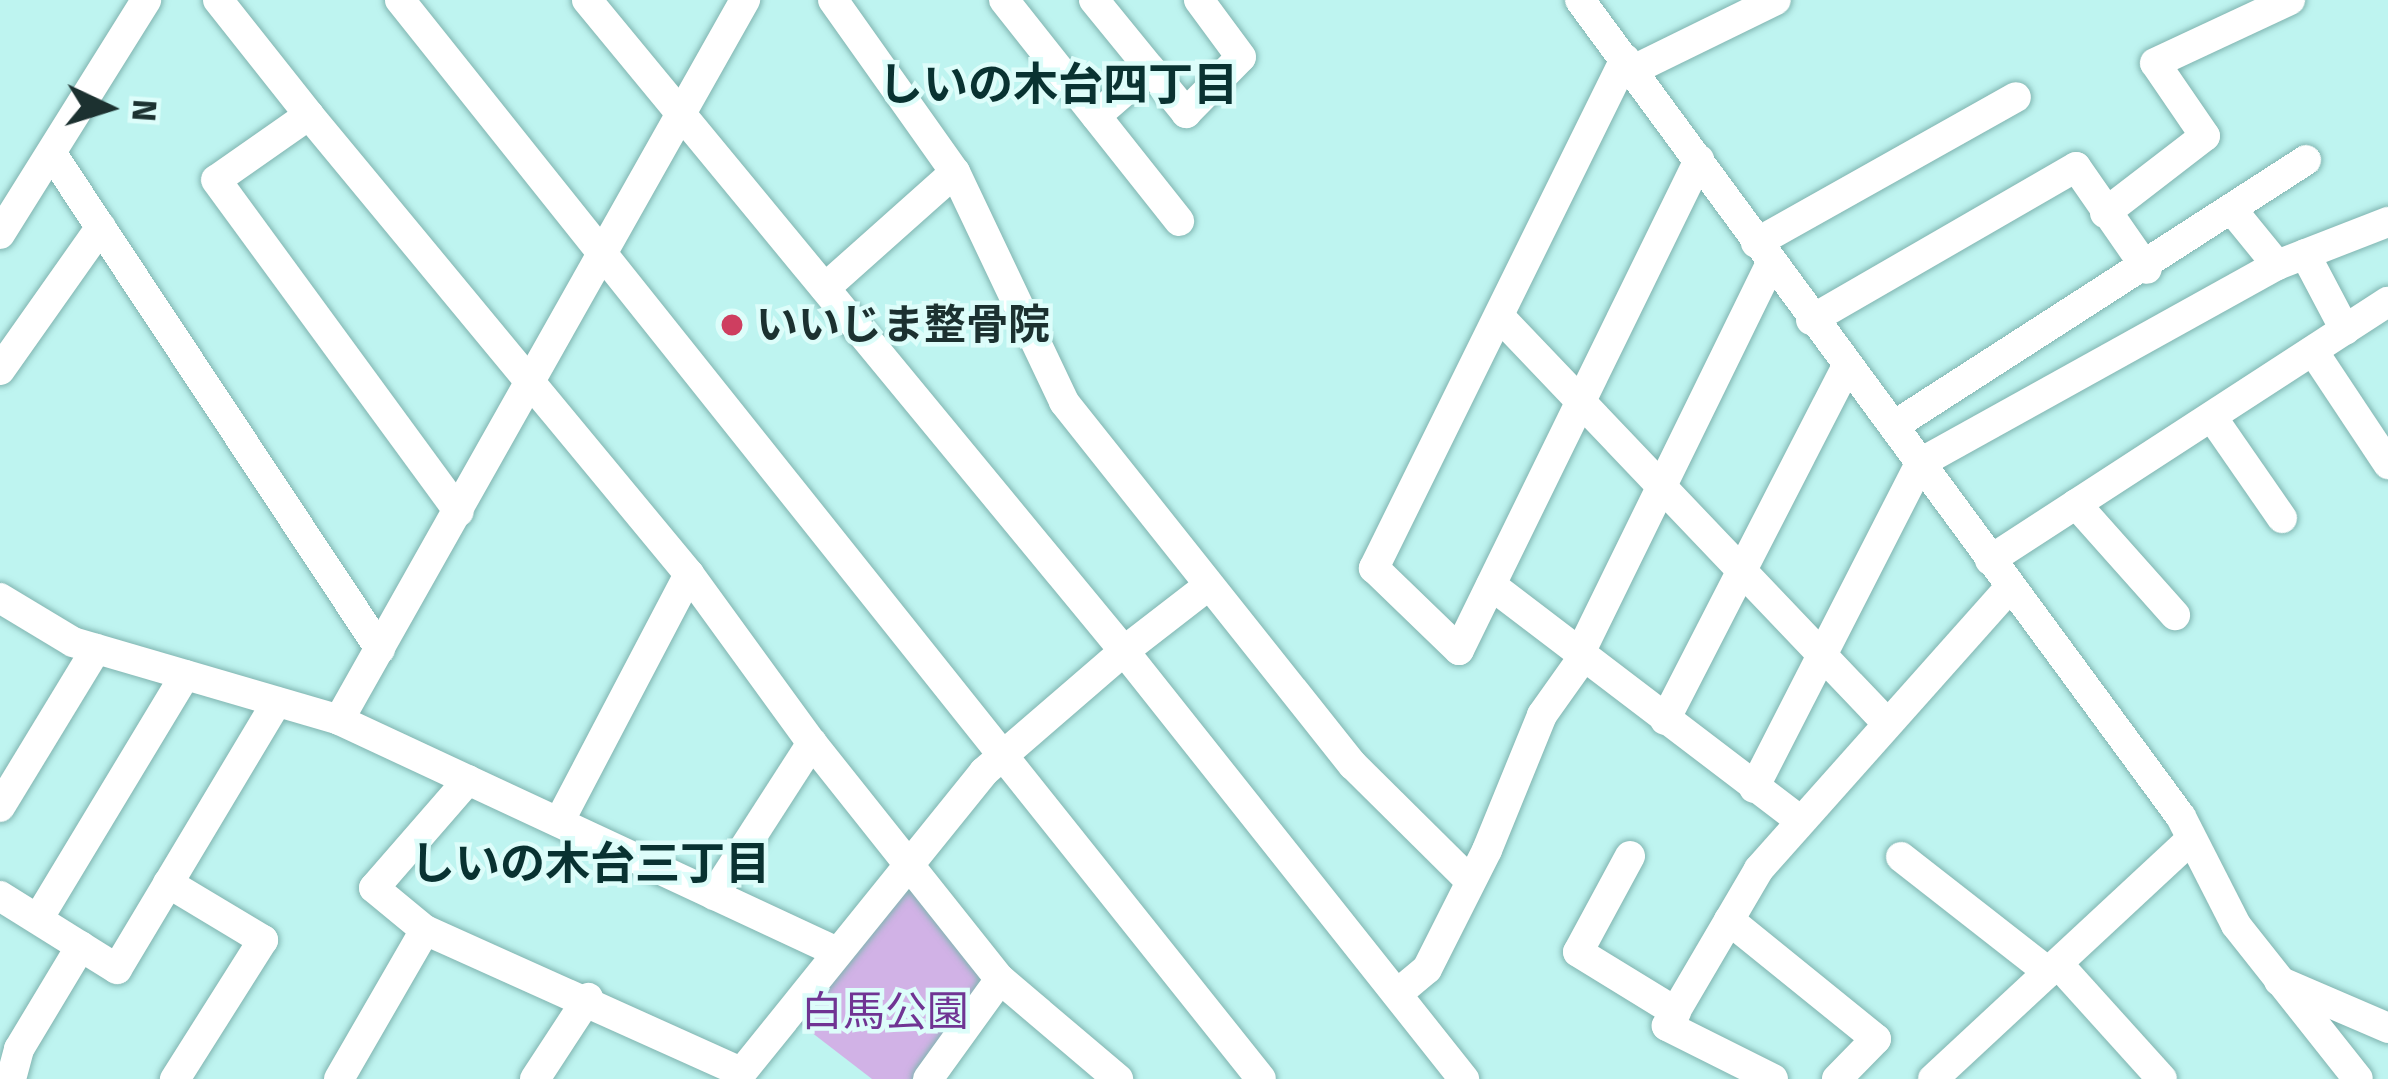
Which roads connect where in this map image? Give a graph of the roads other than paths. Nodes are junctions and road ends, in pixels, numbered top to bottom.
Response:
1 (146, 0) edge
2 (218, 0) edge
3 (400, 0) edge
4 (745, 0) edge
5 (833, 0) edge
6 (1004, 0) edge
7 (1094, 0) edge
8 (1199, 0) edge
9 (1580, 0) edge
10 (1776, 0) edge
11 (2290, 0) edge
12 (604, 8) edge
13 (1629, 65) junction
14 (1150, 69) junction
15 (2016, 97) dead end
16 (309, 115) junction
17 (1096, 116) junction
18 (680, 118) junction
19 (52, 154) junction
20 (1699, 160) junction
21 (2306, 160) dead end
22 (955, 172) junction
23 (2233, 211) junction
24 (2105, 213) junction
25 (1179, 221) dead end
26 (2388, 222) edge
27 (100, 227) junction
28 (0, 235) edge
29 (1763, 254) junction
30 (605, 257) junction
31 (2291, 259) junction
32 (2147, 269) junction
33 (825, 288) junction
34 (2388, 302) edge
35 (1500, 317) junction
36 (1811, 320) junction
37 (2344, 330) junction
38 (2313, 351) junction
39 (1846, 368) junction
40 (0, 370) edge
41 (533, 383) junction
42 (1581, 400) junction
43 (2212, 417) junction
44 (1895, 425) junction
45 (1921, 463) junction
46 (2388, 464) edge
47 (1663, 486) junction
48 (2077, 504) junction
49 (459, 512) junction
50 (2282, 518) dead end
51 (1990, 560) junction
52 (1744, 570) junction
53 (689, 574) junction
54 (1491, 585) junction
55 (1208, 586) junction
56 (2009, 588) junction
57 (2175, 615) dead end
58 (8, 616) edge
59 (96, 649) junction
60 (380, 650) junction
61 (1124, 651) junction
62 (1582, 655) junction
63 (1825, 657) junction
64 (185, 675) junction
65 (277, 702) junction
66 (339, 720) junction
67 (1665, 720) junction
68 (1886, 722) junction
69 (812, 743) junction
70 (999, 755) junction
71 (467, 780) junction
72 (1754, 788) junction
73 (0, 808) edge
74 (1798, 820) junction
75 (559, 822) junction
76 (2191, 839) junction
77 (1630, 856) dead end
78 (1901, 857) dead end
79 (909, 861) junction
80 (1467, 878) junction
81 (168, 883) junction
82 (714, 895) junction
83 (0, 896) edge
84 (38, 919) junction
85 (1729, 920) junction
86 (424, 930) junction
87 (81, 946) junction
88 (837, 952) junction
89 (2053, 968) junction
90 (2273, 978) junction
91 (1000, 979) junction
92 (1397, 994) junction
93 (588, 998) junction
94 (1676, 1012) junction
95 (2388, 1028) edge
96 (17, 1069) edge
97 (739, 1076) edge
98 (1106, 1077) edge
99 (176, 1079) edge
100 (339, 1079) edge
101 (535, 1079) edge
102 (928, 1079) edge
103 (1261, 1079) edge
104 (1464, 1079) edge
105 (1774, 1079) edge
106 (1837, 1079) edge
107 (1934, 1079) edge
108 (2162, 1079) edge
109 (2358, 1079) edge

1 - 19 street
2 - 16 street
3 - 30 street
4 - 18 street
5 - 22 street
6 - 17 street
7 - 14 street
8 - 14 street
9 - 13 street
10 - 13 street
11 - 24 street
12 - 18 street
13 - 20 street
13 - 35 street
14 - 17 street
15 - 29 street
16 - 41 street
16 - 49 street
17 - 25 street
18 - 30 street
18 - 33 street
19 - 27 street
19 - 28 street
20 - 29 street
20 - 42 street
21 - 23 street
22 - 33 street
22 - 55 street
23 - 31 street
23 - 32 street
24 - 32 street
24 - 36 street
26 - 31 street
27 - 40 street
27 - 60 street
29 - 36 street
29 - 47 street
30 - 41 street
30 - 70 street
31 - 37 street
31 - 45 street
32 - 44 street
33 - 61 street
34 - 37 street
35 - 42 street
35 - 54 street
36 - 39 street
37 - 38 street
38 - 43 street
38 - 46 street
39 - 44 street
39 - 52 street
41 - 49 street
41 - 53 street
42 - 47 street
42 - 54 street
43 - 48 street
43 - 50 street
44 - 45 street
45 - 51 street
45 - 63 street
47 - 52 street
47 - 62 street
48 - 51 street
48 - 57 street
49 - 60 street
51 - 56 street
52 - 63 street
52 - 67 street
53 - 69 street
53 - 75 street
54 - 62 street
55 - 61 street
55 - 80 street
56 - 68 street
56 - 76 street
58 - 59 street
59 - 64 street
59 - 73 street
60 - 66 street
61 - 70 street
61 - 92 street
62 - 67 street
62 - 80 street
63 - 68 street
63 - 72 street
64 - 65 street
64 - 84 street
65 - 66 street
65 - 81 street
66 - 71 street
67 - 72 street
68 - 74 street
69 - 79 street
69 - 82 street
70 - 79 street
70 - 103 street
71 - 75 street
71 - 86 street
72 - 74 street
74 - 85 street
75 - 82 street
76 - 89 street
76 - 90 street
77 - 94 street
78 - 89 street
79 - 88 street
79 - 91 street
80 - 92 street
81 - 87 street
81 - 99 street
82 - 88 street
83 - 84 street
84 - 87 street
85 - 94 street
85 - 106 street
86 - 93 street
86 - 100 street
87 - 96 street
88 - 97 street
89 - 107 street
89 - 108 street
90 - 95 street
90 - 109 street
91 - 98 street
91 - 102 street
92 - 104 street
93 - 97 street
93 - 101 street
94 - 105 street

